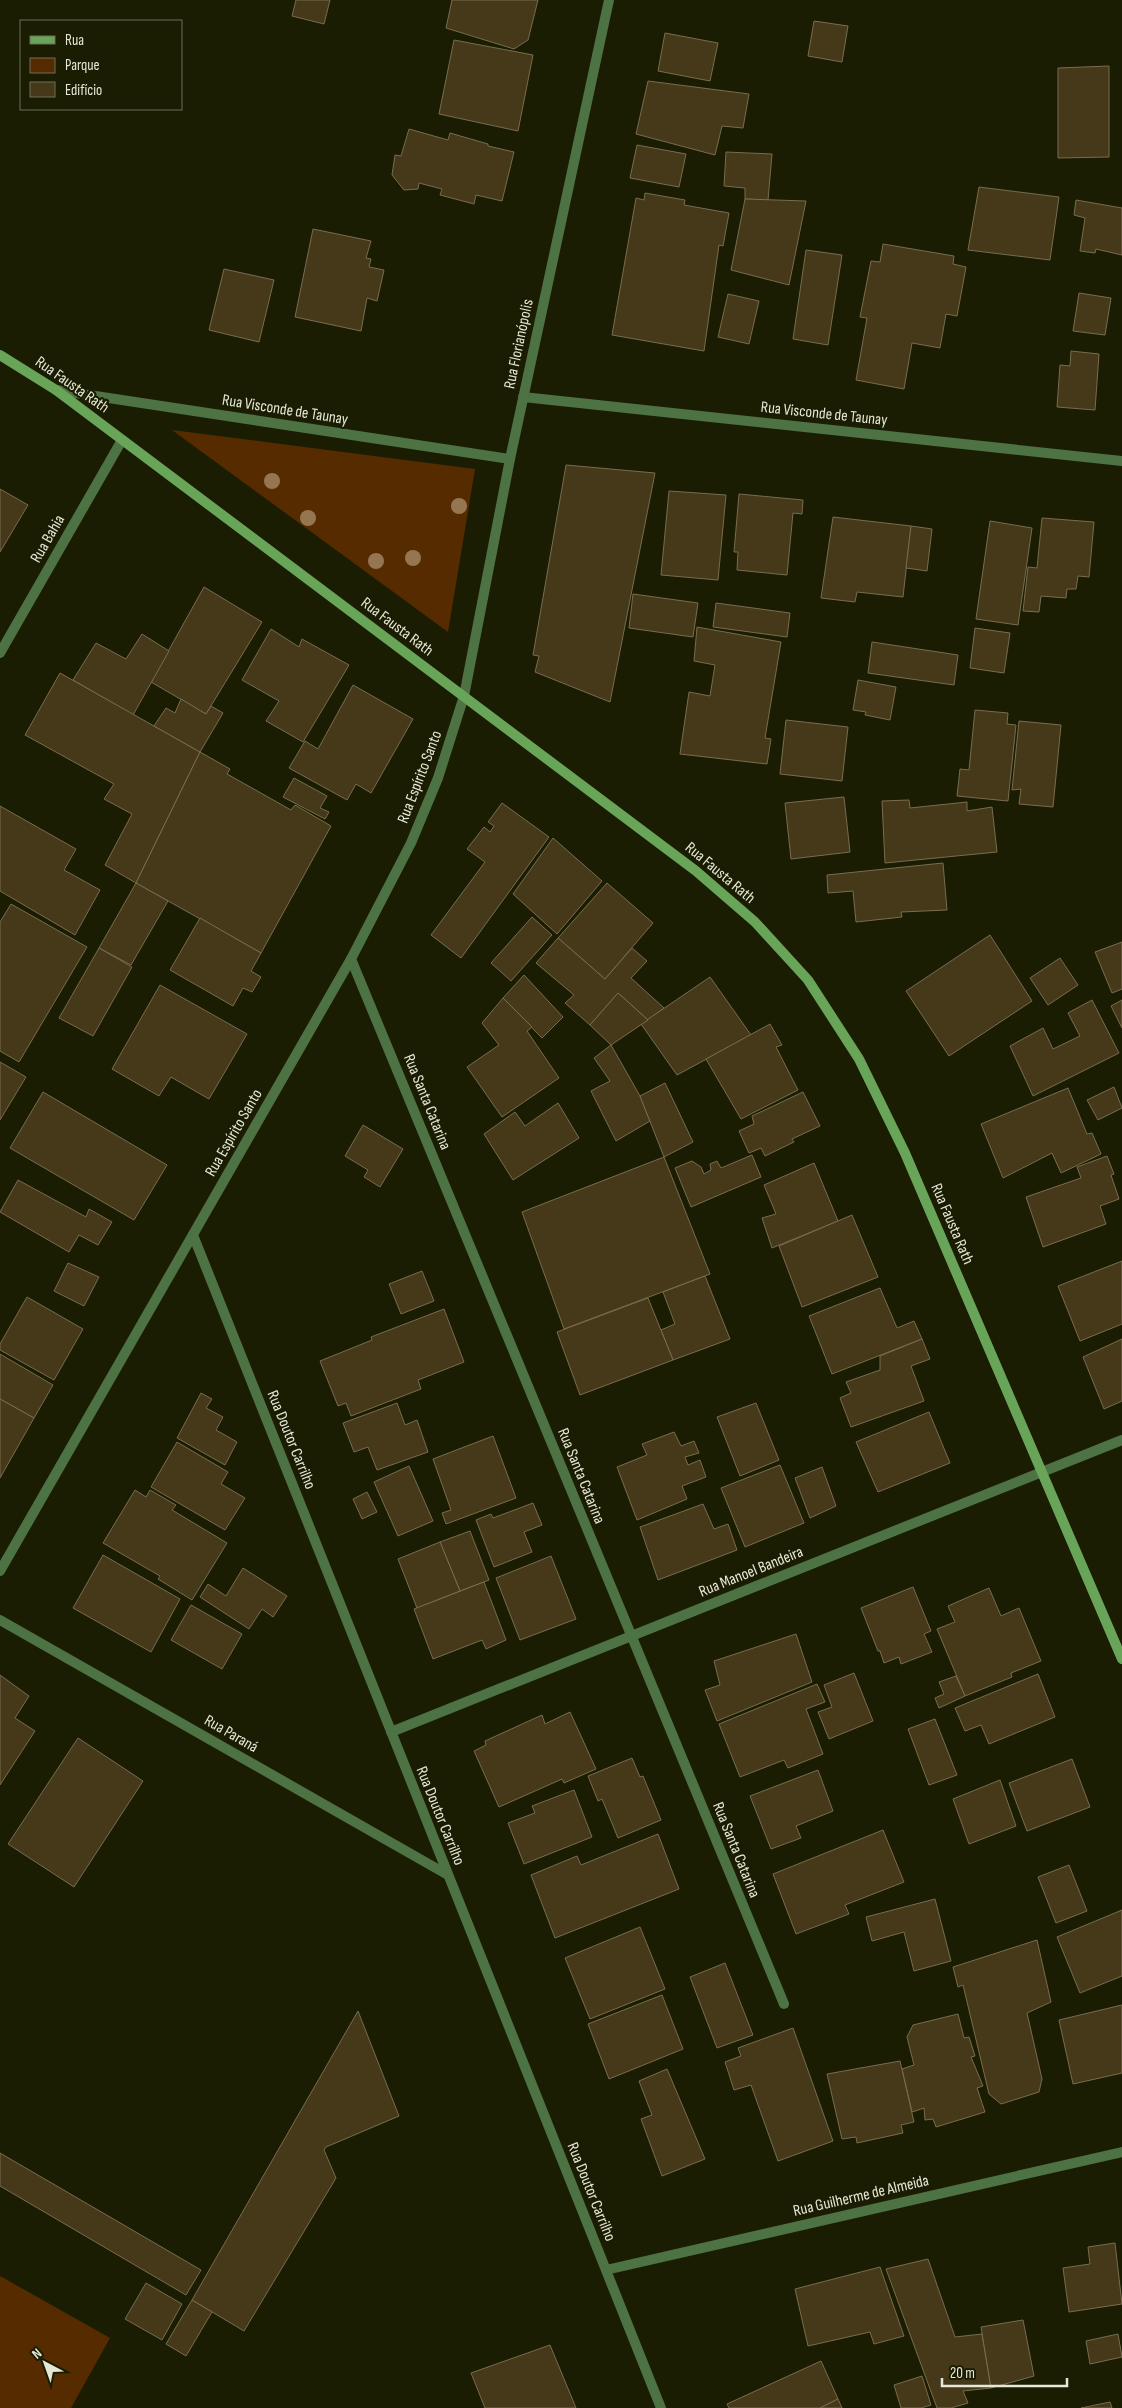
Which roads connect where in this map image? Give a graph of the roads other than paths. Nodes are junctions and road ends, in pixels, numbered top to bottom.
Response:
1 (609, 0) edge
2 (0, 355) edge
3 (56, 390) junction
4 (523, 397) junction
5 (122, 440) junction
6 (510, 459) junction
7 (1122, 461) edge
8 (0, 653) edge
9 (464, 696) junction
10 (351, 959) junction
11 (193, 1235) junction
12 (1122, 1440) edge
13 (1042, 1472) junction
14 (0, 1571) edge
15 (0, 1620) edge
16 (631, 1636) junction
17 (1122, 1659) edge
18 (391, 1732) junction
19 (448, 1875) junction
20 (784, 2004) dead end
21 (1122, 2152) edge
22 (606, 2270) junction
23 (661, 2408) edge

1 - 4 street, Rua Florianópolis
2 - 3 street, Rua Fausta Rath
3 - 5 street, Rua Fausta Rath
3 - 6 street, Rua Visconde de Taunay
4 - 6 street, Rua Florianópolis
4 - 7 street, Rua Visconde de Taunay
5 - 8 street, Rua Bahia
5 - 9 street, Rua Fausta Rath
6 - 9 street, Rua Florianópolis
9 - 10 street, Rua Espírito Santo
9 - 13 street, Rua Fausta Rath
10 - 11 street, Rua Espírito Santo
10 - 16 street, Rua Santa Catarina
11 - 14 street, Rua Espírito Santo
11 - 18 street, Rua Doutor Carrilho
12 - 13 street, Rua Manoel Bandeira
13 - 16 street, Rua Manoel Bandeira
13 - 17 street, Rua Fausta Rath
15 - 19 street, Rua Paraná
16 - 18 street, Rua Manoel Bandeira
16 - 20 street, Rua Santa Catarina
18 - 19 street, Rua Doutor Carrilho
19 - 22 street, Rua Doutor Carrilho
21 - 22 street, Rua Guilherme de Almeida
22 - 23 street, Rua Doutor Carrilho

